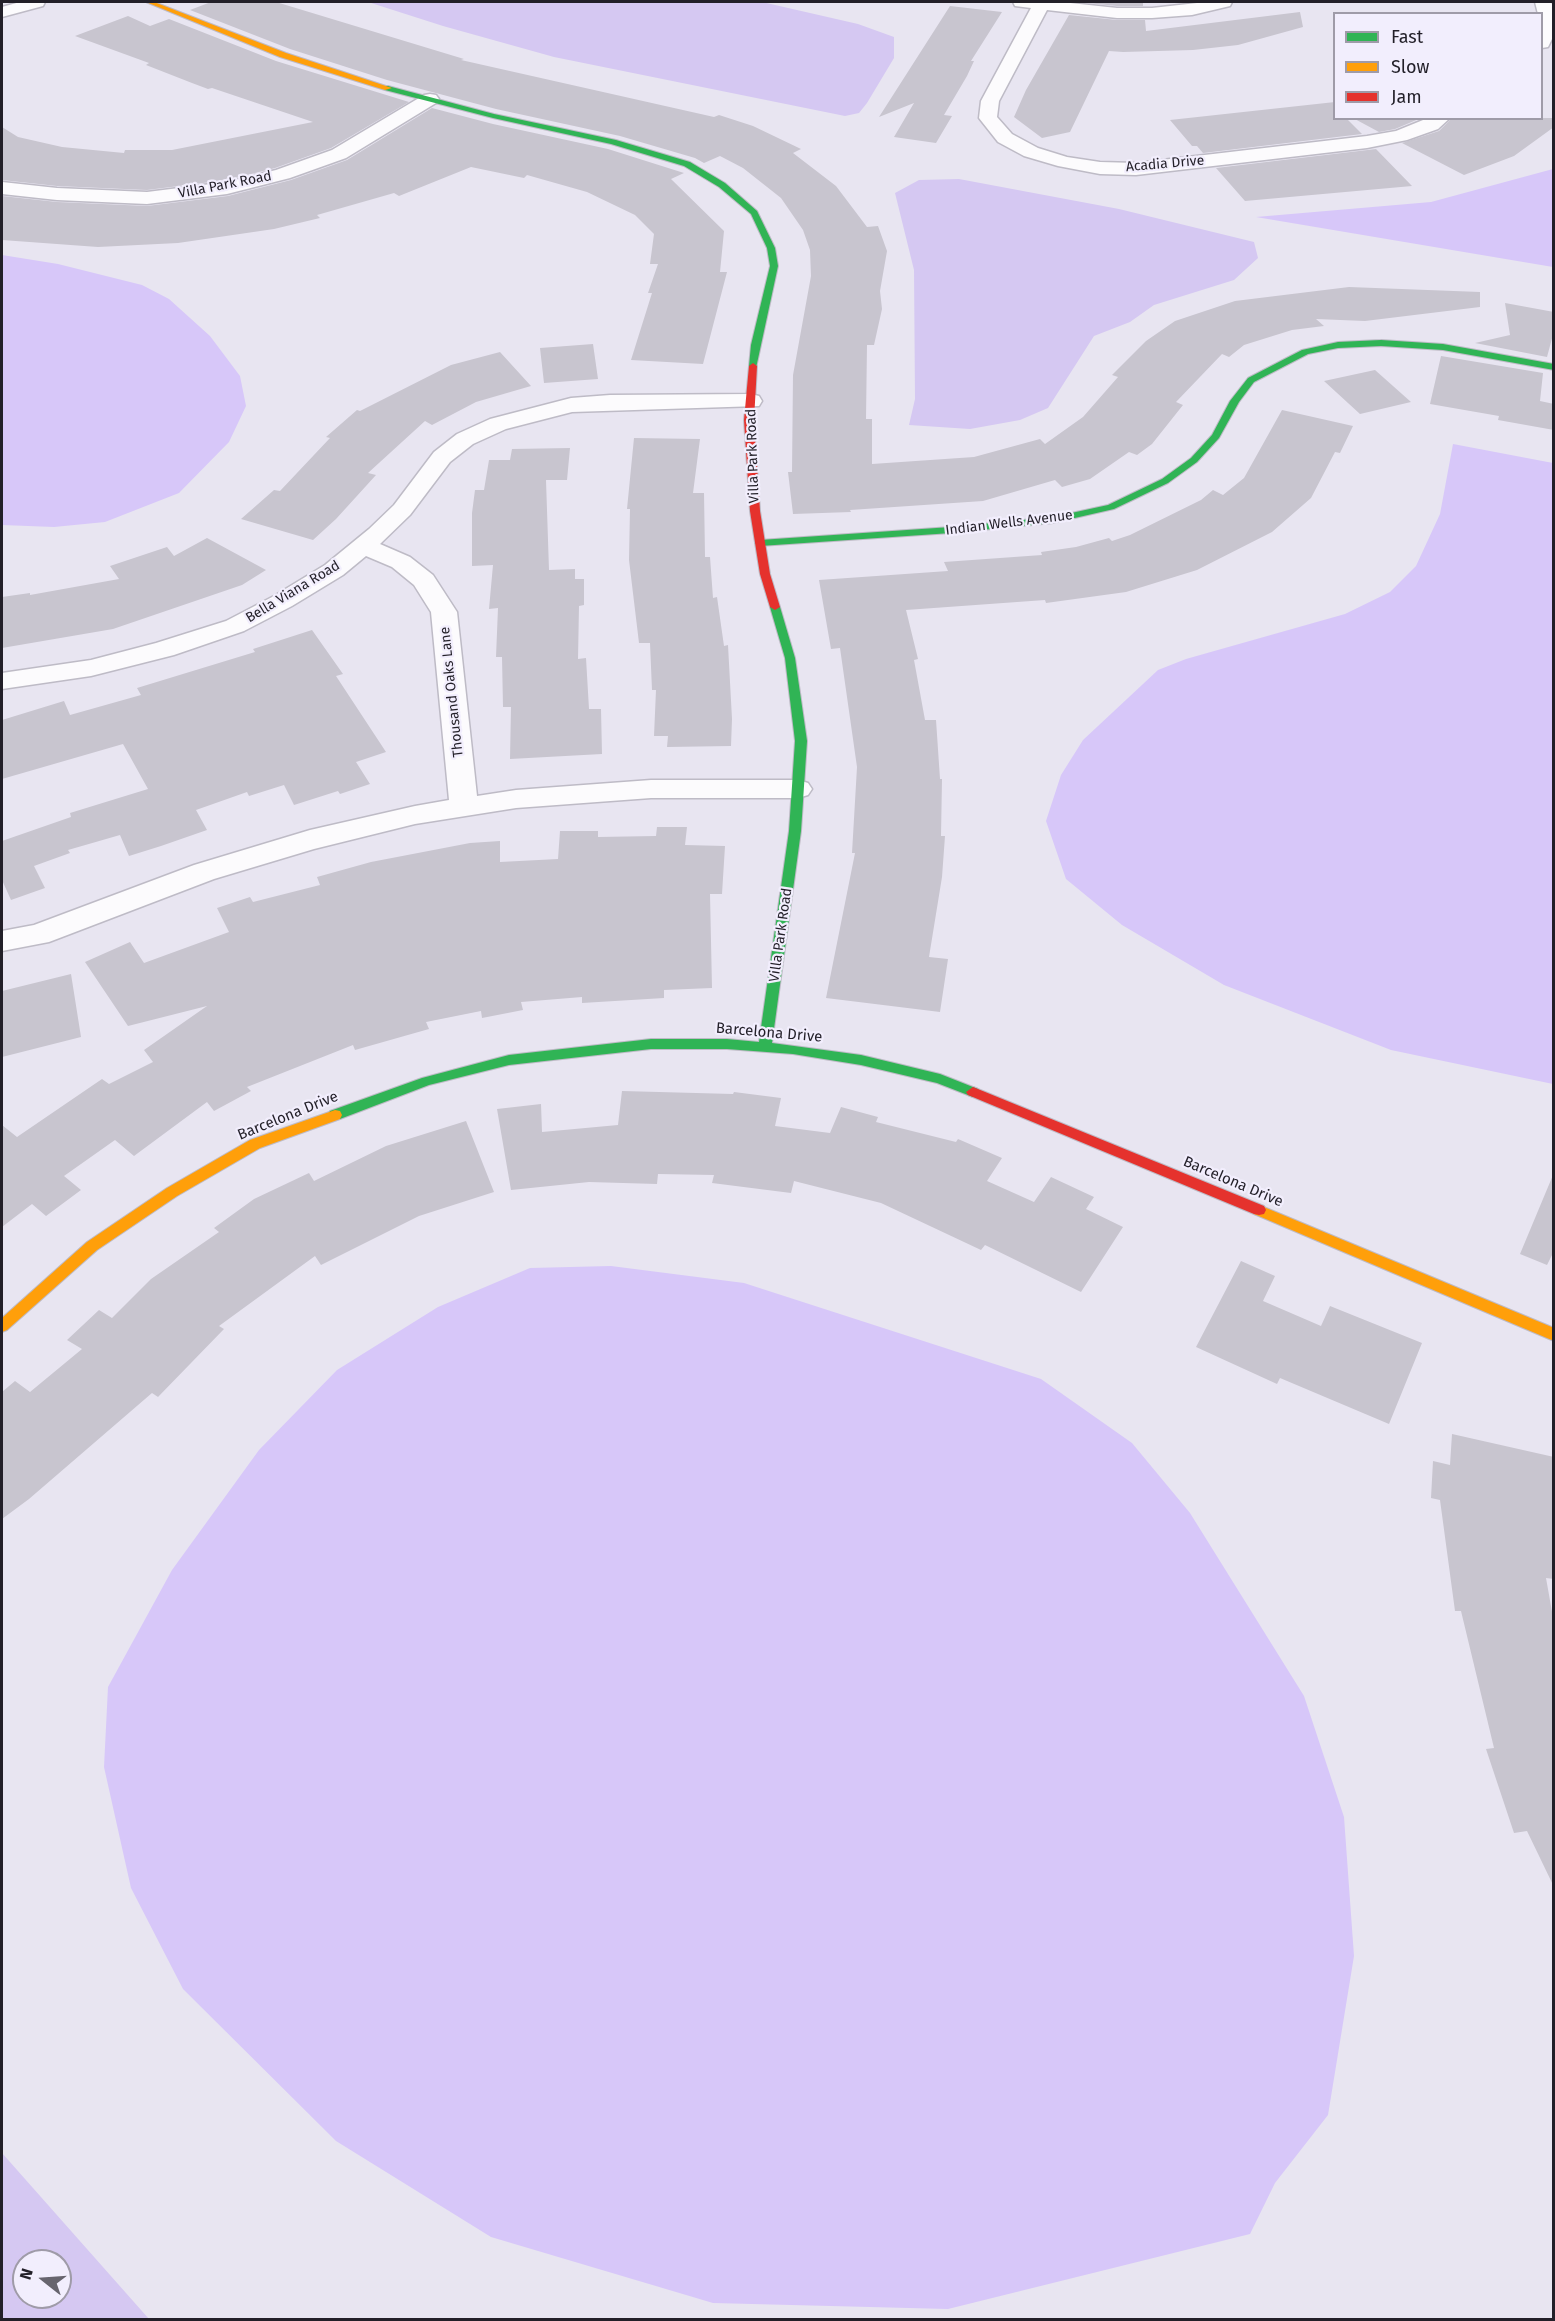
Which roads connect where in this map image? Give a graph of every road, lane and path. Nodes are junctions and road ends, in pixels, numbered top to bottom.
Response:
1 (37, 2) edge
2 (149, 2) edge
3 (1019, 2) edge
4 (1224, 2) edge
5 (1543, 2) edge
6 (1041, 4) junction
7 (2, 12) edge
8 (1543, 40) edge
9 (430, 99) junction
10 (1438, 120) edge
11 (2, 188) edge
12 (1554, 367) edge
13 (751, 401) junction
14 (760, 543) junction
15 (364, 546) junction
16 (2, 681) edge
17 (798, 789) junction
18 (465, 807) junction
19 (2, 941) edge
20 (765, 1047) junction
21 (2, 1326) edge
22 (1554, 1335) edge

1 - 7 street
2 - 9 street, Villa Park Road
3 - 6 street
4 - 6 street
5 - 8 street
6 - 10 street, Acadia Drive
9 - 11 street, Villa Park Road
9 - 13 street, Villa Park Road
12 - 14 street, Indian Wells Avenue
13 - 14 street, Villa Park Road
13 - 15 street, Bella Viana Road
14 - 17 street, Villa Park Road
15 - 16 street, Bella Viana Road
15 - 18 street, Thousand Oaks Lane
17 - 18 street
17 - 20 street, Villa Park Road
18 - 19 street
20 - 21 street, Barcelona Drive
20 - 22 street, Barcelona Drive

